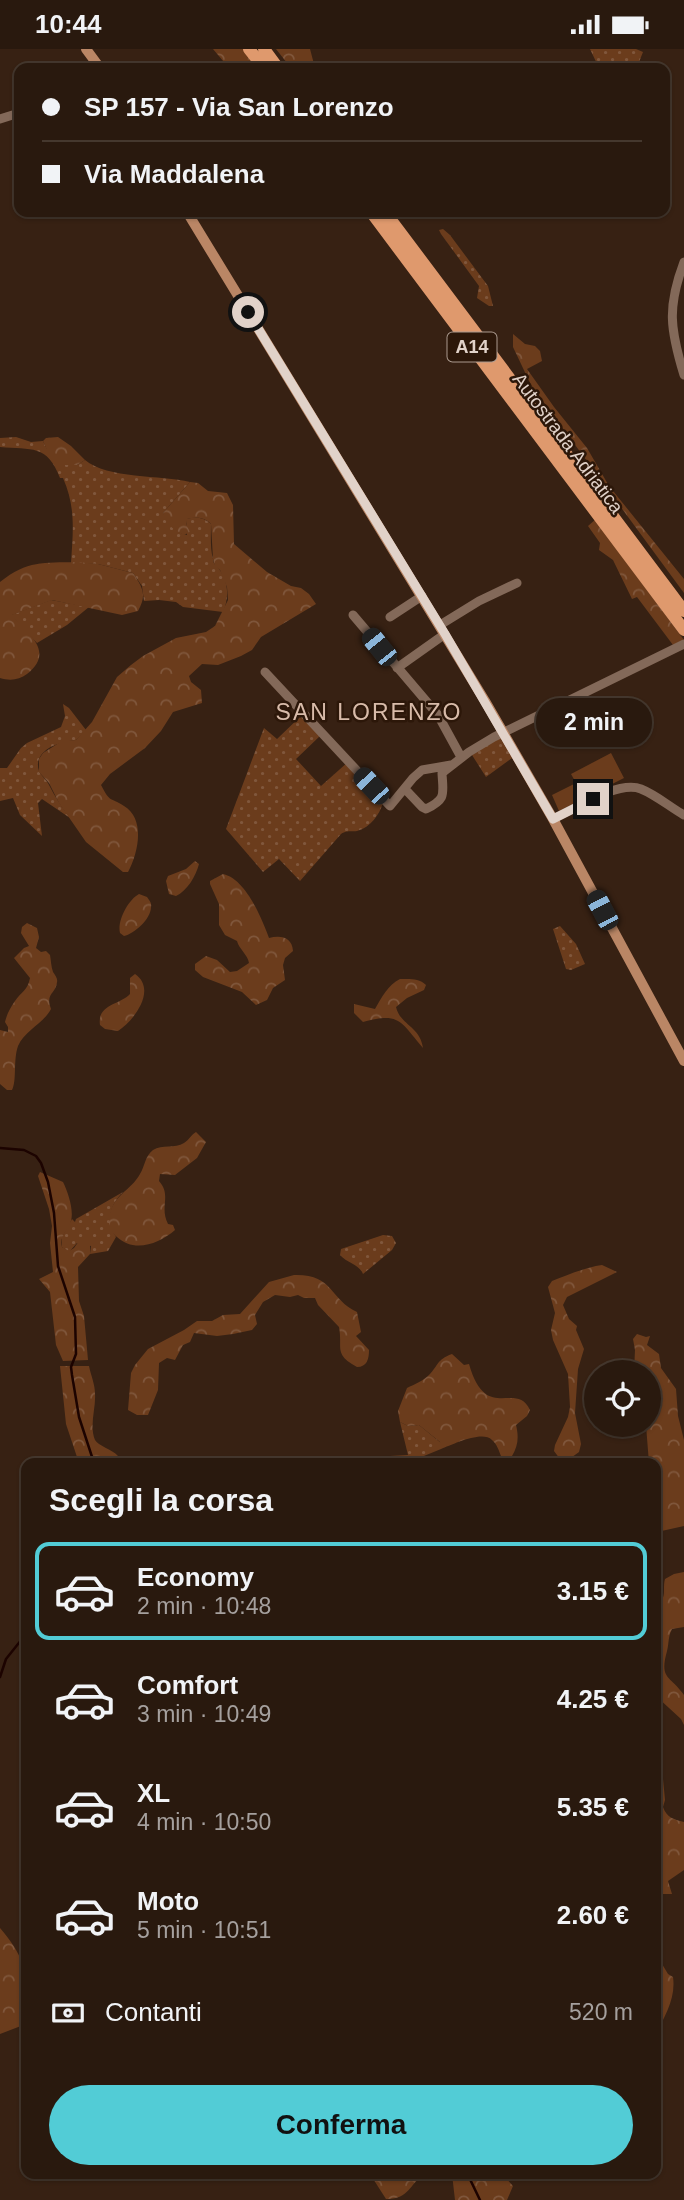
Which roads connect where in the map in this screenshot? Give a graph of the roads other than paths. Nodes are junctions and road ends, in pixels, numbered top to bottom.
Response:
1 (190, 217) edge
2 (375, 217) edge
3 (390, 217) edge
4 (684, 261) edge
5 (684, 375) edge
6 (517, 583) dead end
7 (422, 596) junction
8 (684, 611) edge
9 (353, 615) dead end
10 (390, 617) dead end
11 (443, 630) junction
12 (684, 630) edge
13 (684, 644) edge
14 (397, 668) junction
15 (265, 672) dead end
16 (503, 732) junction
17 (461, 757) junction
18 (452, 765) junction
19 (405, 789) junction
20 (684, 815) edge
21 (553, 819) junction
22 (684, 1061) edge

1 - 7 main road
2 - 12 highway, Autostrada Adriatica / A14
3 - 8 highway, Autostrada Adriatica / A14
4 - 5 street
6 - 11 street
7 - 10 street
7 - 11 main road
9 - 14 street
11 - 14 street
11 - 16 main road
13 - 16 street
14 - 17 street
15 - 19 street
16 - 17 street
16 - 21 main road
17 - 18 street
18 - 19 street
18 - 19 street
20 - 21 street
21 - 22 main road

